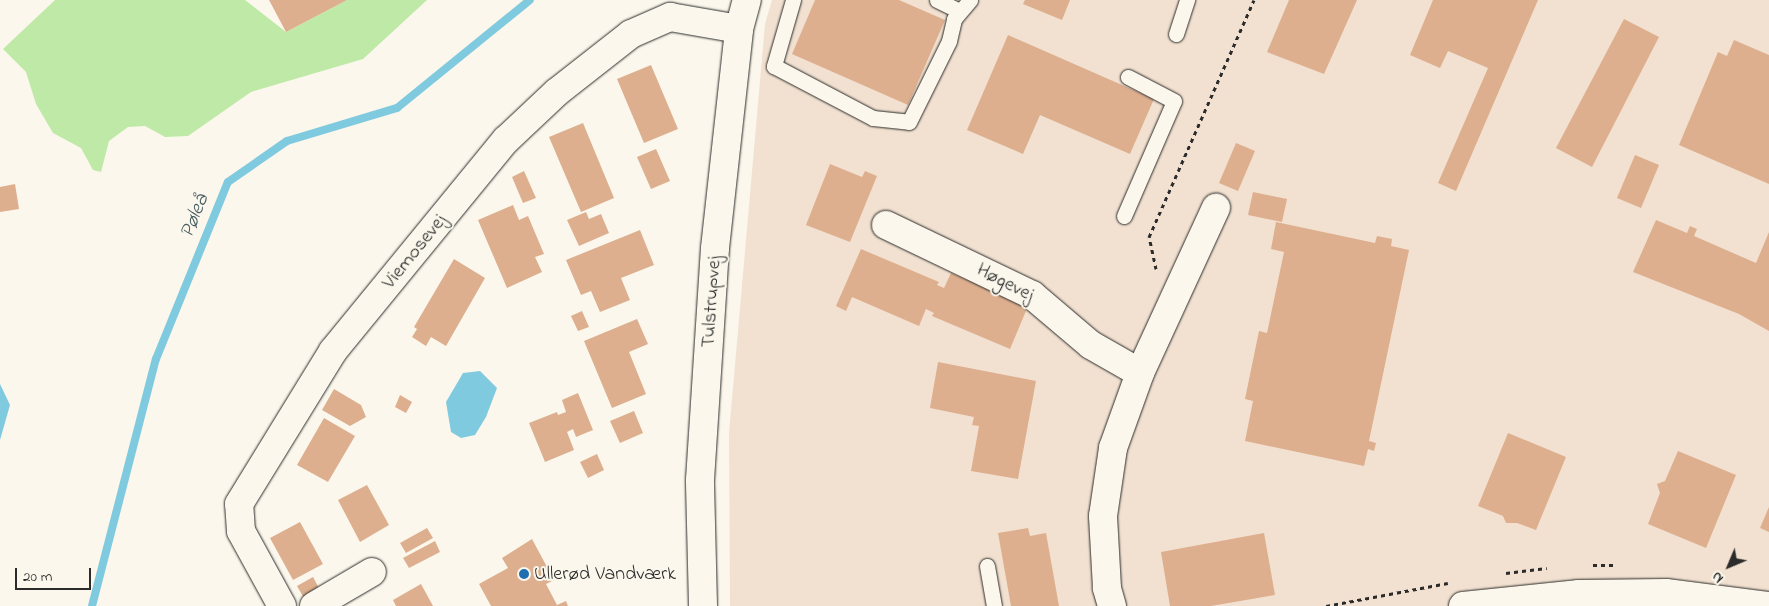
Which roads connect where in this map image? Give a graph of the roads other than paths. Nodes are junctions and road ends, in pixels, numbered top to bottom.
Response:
1 (747, 0) edge
2 (793, 0) edge
3 (937, 0) edge
4 (1187, 0) edge
5 (965, 5) edge
6 (739, 29) junction
7 (1176, 34) dead end
8 (1128, 77) dead end
9 (1216, 208) dead end
10 (1124, 216) dead end
11 (886, 225) dead end
12 (1140, 373) junction
13 (987, 566) dead end
14 (372, 572) dead end
15 (282, 606) edge
16 (314, 606) edge
17 (703, 606) edge
18 (994, 606) edge
19 (1112, 606) edge
20 (1463, 606) edge
21 (1767, 606) edge

1 - 6 street, Tulstrupvej
2 - 5 lane
3 - 5 lane
4 - 7 lane
6 - 15 street, Viemosevej
6 - 17 street, Tulstrupvej
8 - 10 lane
9 - 12 street
11 - 12 street, Høgevej
12 - 19 street
13 - 18 lane
14 - 16 street
20 - 21 street

